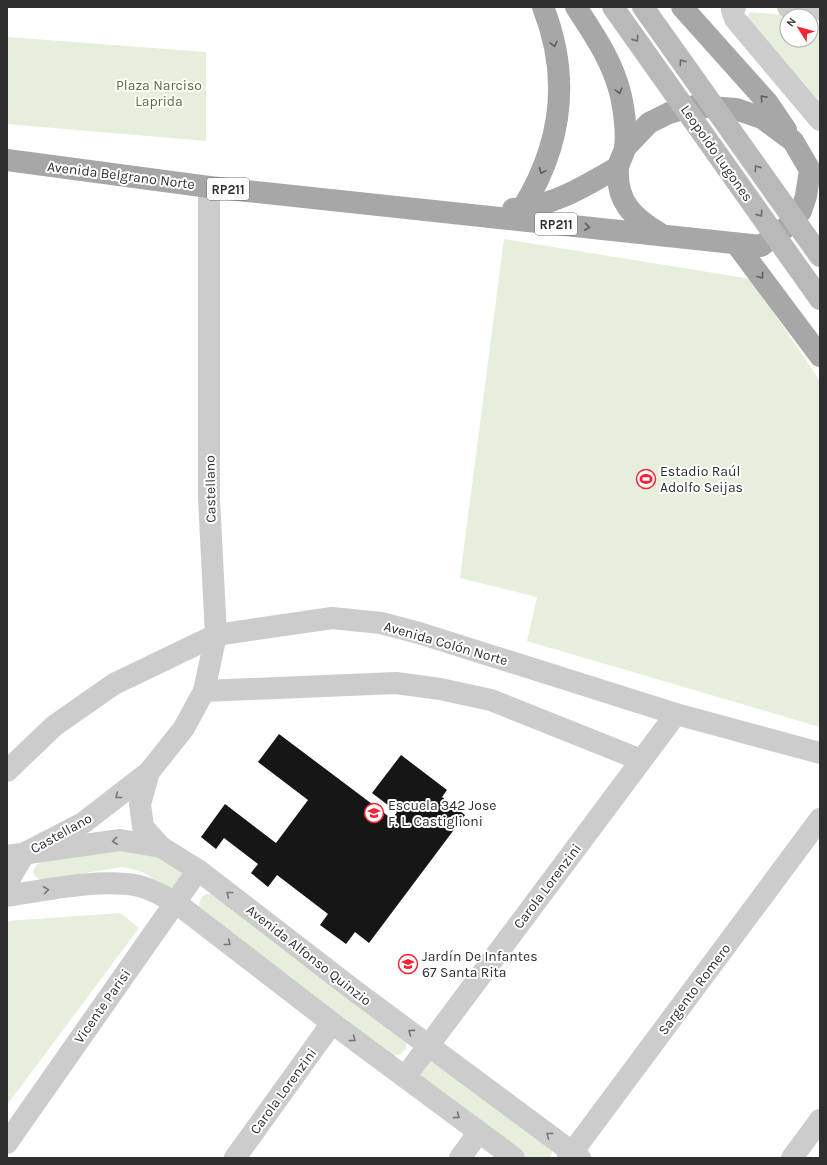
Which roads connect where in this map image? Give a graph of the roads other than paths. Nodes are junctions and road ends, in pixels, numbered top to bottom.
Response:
1 (544, 7) edge
2 (576, 7) edge
3 (613, 7) edge
4 (643, 7) edge
5 (682, 7) edge
6 (735, 7) edge
7 (788, 7) edge
8 (820, 9) edge
9 (820, 120) edge
10 (793, 141) junction
11 (621, 157) junction
12 (7, 160) edge
13 (815, 178) edge
14 (209, 187) junction
15 (522, 209) junction
16 (450, 214) junction
17 (661, 234) junction
18 (737, 245) junction
19 (761, 246) junction
20 (820, 256) edge
21 (820, 299) edge
22 (820, 356) edge
23 (216, 635) junction
24 (204, 691) junction
25 (676, 714) junction
26 (820, 754) edge
27 (641, 760) junction
28 (7, 772) edge
29 (149, 772) junction
30 (820, 819) edge
31 (161, 846) junction
32 (16, 854) edge
33 (198, 870) junction
34 (7, 891) edge
35 (7, 896) edge
36 (175, 902) junction
37 (332, 1023) junction
38 (428, 1045) junction
39 (405, 1077) junction
40 (820, 1120) edge
41 (479, 1132) junction
42 (7, 1143) edge
43 (573, 1156) edge
44 (234, 1158) edge
45 (460, 1158) edge
46 (514, 1158) edge
47 (792, 1158) edge

1 -> 15 main road
2 -> 11 main road
3 -> 21 main road, Leopoldo Lugones, bridge
20 -> 4 main road, Leopoldo Lugones, bridge
10 -> 5 main road
6 - 9 street
7 - 8 street
10 - 11 main road, Avenida Belgrano Norte
10 - 13 main road
11 - 15 main road, Avenida Belgrano Norte / RP211
11 - 17 main road
12 - 14 main road, Avenida Belgrano Norte / RP211
13 - 19 main road
14 - 16 main road, Avenida Belgrano Norte / RP211
14 - 23 street, Castellano
15 - 16 main road, Avenida Belgrano Norte / RP211
16 -> 17 main road, Avenida Belgrano Norte / RP211
17 - 18 main road, Avenida Belgrano Norte
18 - 19 main road, Avenida Belgrano Norte
18 -> 22 main road
19 - 20 main road
23 - 24 street, Castellano
23 - 25 street, Avenida Colón Norte
23 - 28 street, Avenida Colón Norte
24 - 27 street
24 - 29 street, Castellano
25 - 26 street, Avenida Colón Norte
25 - 27 street, Carola Lorenzini
27 - 38 street, Carola Lorenzini
29 - 31 street, Castellano
29 -> 32 street, Castellano
30 - 43 street, Sargento Romero
31 -> 32 street, Avenida Alfonso Quinzio
31 - 33 street, Avenida Alfonso Quinzio
32 - 34 street, Castellano
33 - 36 street, Vicente Parisi
38 -> 33 street, Avenida Alfonso Quinzio
35 -> 36 street
36 -> 37 street
36 - 42 street, Vicente Parisi
37 -> 39 street
37 - 44 street, Carola Lorenzini
38 - 39 street, Carola Lorenzini
43 -> 38 street, Avenida Alfonso Quinzio
39 -> 41 street
40 - 47 street
41 - 45 street
41 - 46 street

